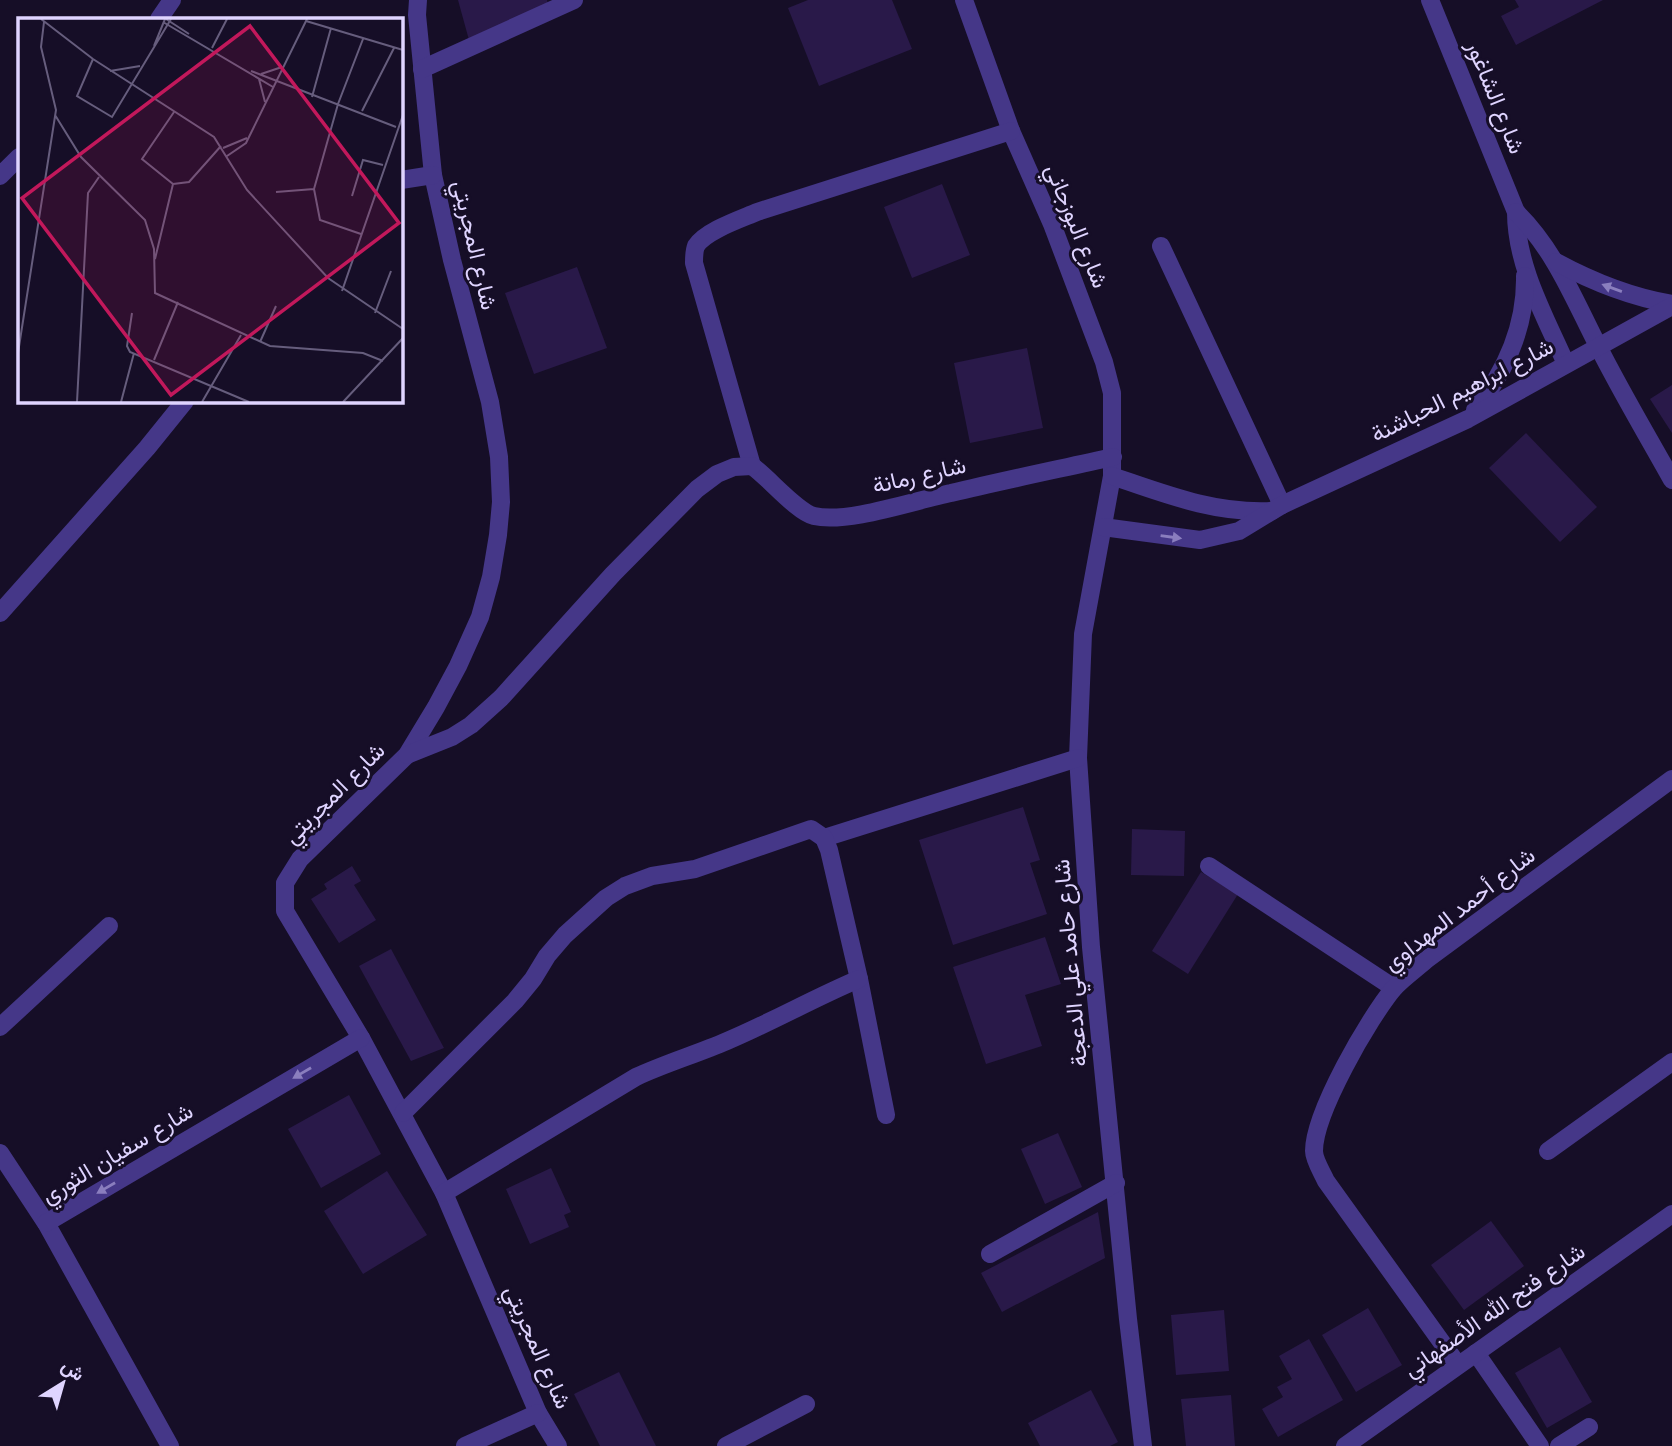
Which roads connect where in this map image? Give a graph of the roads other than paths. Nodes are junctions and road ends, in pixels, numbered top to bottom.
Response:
1 (172, 0) edge
2 (418, 0) edge
3 (574, 0) edge
4 (964, 0) edge
5 (1430, 0) edge
6 (160, 18) edge
7 (422, 69) junction
8 (1011, 131) junction
9 (18, 159) edge
10 (433, 175) junction
11 (0, 176) edge
12 (402, 180) edge
13 (1516, 212) junction
14 (1161, 246) dead end
15 (1556, 261) junction
16 (1525, 268) junction
17 (1672, 305) edge
18 (1598, 347) junction
19 (1566, 364) junction
20 (184, 402) edge
21 (1468, 419) junction
22 (1114, 457) junction
23 (751, 466) junction
24 (1112, 476) junction
25 (1672, 480) edge
26 (1277, 508) junction
27 (1103, 527) junction
28 (0, 613) edge
29 (407, 755) junction
30 (1078, 758) junction
31 (1672, 779) edge
32 (824, 838) junction
33 (1209, 866) dead end
34 (109, 926) dead end
35 (859, 979) junction
36 (1394, 988) junction
37 (0, 1027) edge
38 (361, 1038) junction
39 (1672, 1062) edge
40 (403, 1113) junction
41 (886, 1115) dead end
42 (1548, 1151) dead end
43 (0, 1153) edge
44 (1115, 1183) junction
45 (444, 1193) junction
46 (1672, 1214) edge
47 (46, 1223) junction
48 (990, 1254) dead end
49 (1476, 1353) junction
50 (1458, 1365) junction
51 (806, 1404) dead end
52 (538, 1413) junction
53 (1589, 1427) dead end
54 (170, 1446) edge
55 (465, 1446) edge
56 (558, 1446) edge
57 (726, 1446) edge
58 (1143, 1446) edge
59 (1345, 1446) edge
60 (1540, 1446) edge
61 (1559, 1446) edge

1 - 6 street
2 - 7 street, شارع المجريتي
3 - 7 street
4 - 8 street, شارع البوزجاني
5 - 13 street, شارع الشاغور
7 - 10 street, شارع المجريتي
8 - 22 street, شارع البوزجاني
8 - 23 street
9 - 11 street
10 - 12 street
10 - 29 street, شارع المجريتي
13 - 15 street, شارع الشاغور
13 - 16 street, شارع الشاغور
14 - 26 street
17 -> 15 street
15 - 18 street, شارع الشاغور
16 - 19 street, شارع الشاغور
16 - 21 street
17 - 18 street, شارع ابراهيم الحباشنة
18 - 19 street, شارع ابراهيم الحباشنة
18 - 25 street, شارع الشاغور
19 - 21 street, شارع ابراهيم الحباشنة
20 - 28 street
21 - 26 street, شارع ابراهيم الحباشنة
22 - 23 street, شارع رمانة
22 - 24 street, شارع البوزجاني
23 - 29 street
24 - 26 street, شارع ابراهيم الحباشنة
24 - 27 street, شارع حامد علي الدعجة
27 -> 26 street, شارع ابراهيم الحباشنة
27 - 30 street, شارع حامد علي الدعجة
29 - 38 street, شارع المجريتي
30 - 32 street
30 - 44 street, شارع حامد علي الدعجة
31 - 36 street, شارع أحمد المهداوي
32 - 35 street
32 - 40 street
33 - 36 street
34 - 37 street
35 - 41 street
35 - 45 street
36 - 50 street, شارع أحمد المهداوي
38 - 40 street, شارع المجريتي
38 -> 47 street, شارع سفيان الثوري
39 - 42 street
40 - 45 street, شارع المجريتي
43 - 47 street
44 - 48 street
44 - 58 street, شارع حامد علي الدعجة
45 - 52 street, شارع المجريتي
46 - 49 street, شارع فتح الله الأصفهاني
47 - 54 street, شارع سفيان الثوري
49 - 50 street, شارع فتح الله الأصفهاني
49 - 60 street
50 - 59 street, شارع فتح الله الأصفهاني
51 - 57 street
52 - 55 street
52 - 56 street, شارع المجريتي
53 - 61 street

